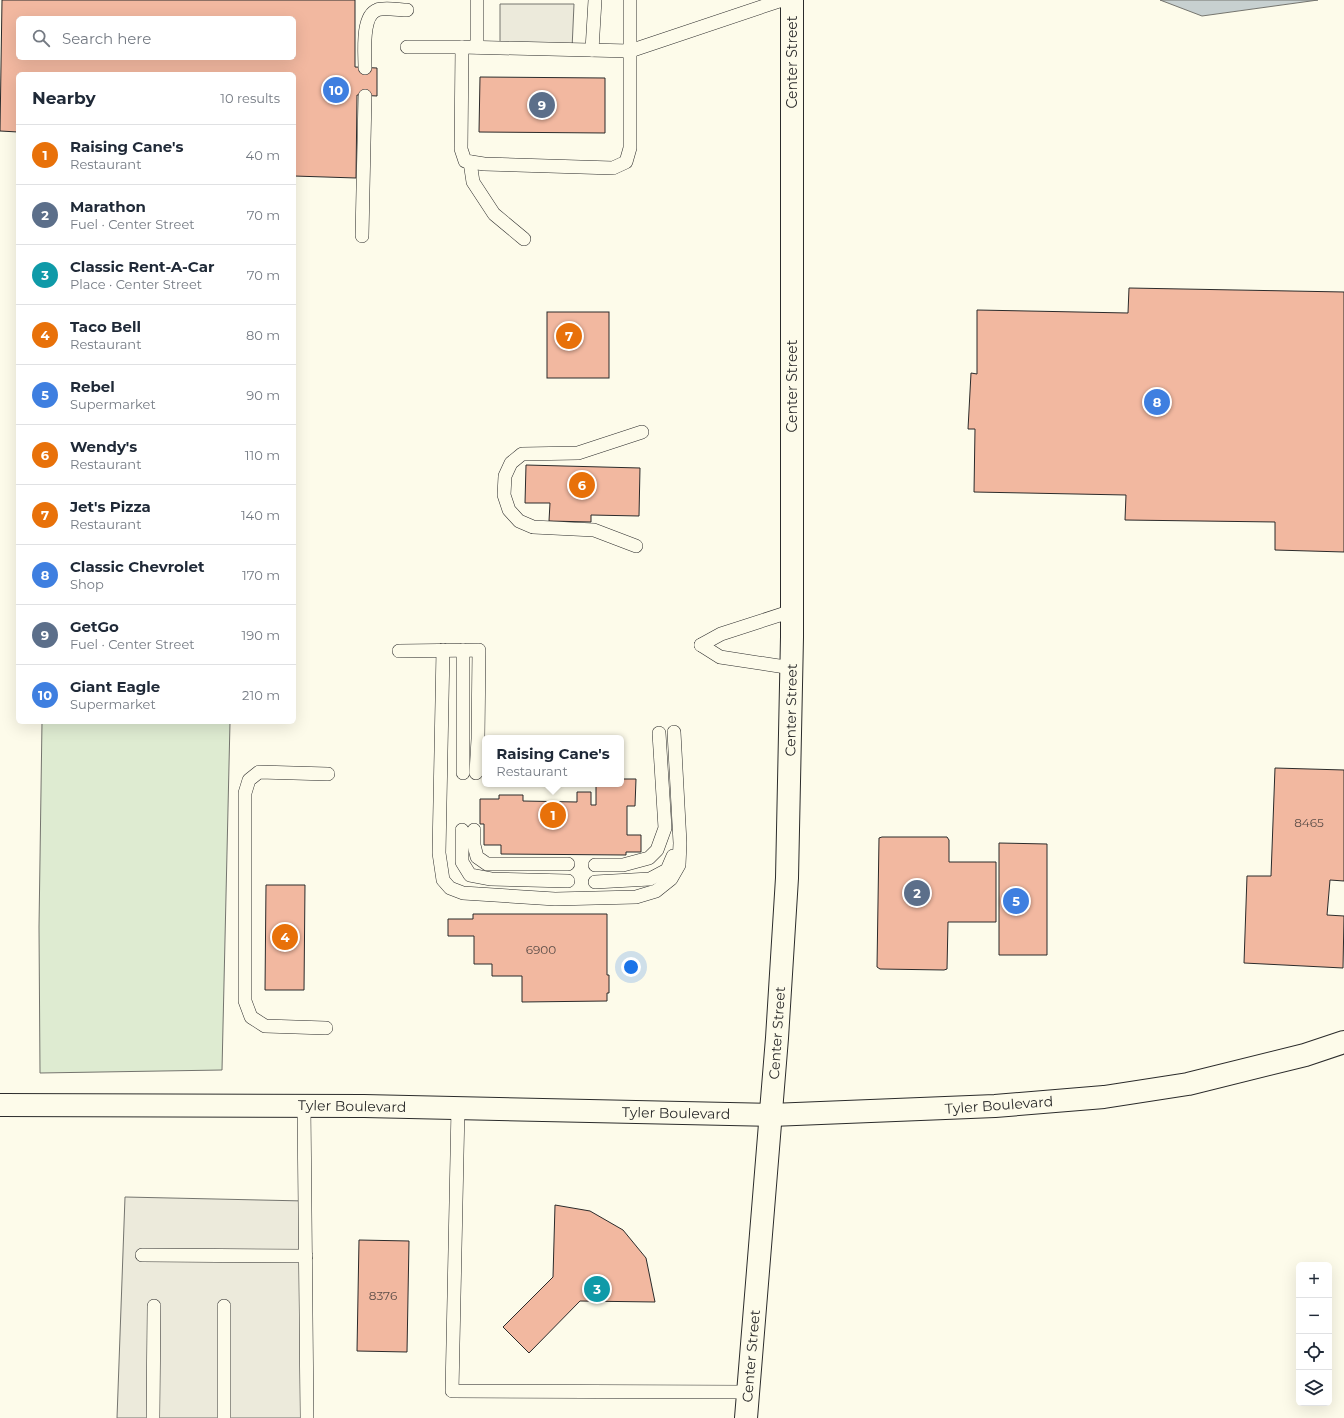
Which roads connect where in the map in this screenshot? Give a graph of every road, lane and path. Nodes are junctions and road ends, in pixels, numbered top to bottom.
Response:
1 (477, 0) edge
2 (595, 0) edge
3 (630, 0) edge
4 (782, 0) edge
5 (792, 0) edge
6 (407, 10) dead end
7 (407, 47) dead end
8 (462, 47) junction
9 (477, 47) junction
10 (592, 50) junction
11 (630, 51) junction
12 (365, 68) dead end
13 (365, 96) dead end
14 (470, 162) junction
15 (362, 236) dead end
16 (524, 239) dead end
17 (642, 432) dead end
18 (636, 546) dead end
19 (792, 611) junction
20 (444, 650) junction
21 (463, 650) junction
22 (399, 651) dead end
23 (792, 668) junction
24 (674, 732) dead end
25 (659, 733) dead end
26 (482, 739) edge
27 (328, 774) dead end
28 (666, 828) junction
29 (568, 864) dead end
30 (595, 865) dead end
31 (568, 881) dead end
32 (595, 882) dead end
33 (326, 1028) dead end
34 (1344, 1042) edge
35 (0, 1105) edge
36 (304, 1106) junction
37 (458, 1108) junction
38 (771, 1115) junction
39 (142, 1256) dead end
40 (306, 1256) junction
41 (154, 1306) dead end
42 (224, 1306) dead end
43 (748, 1392) junction
44 (153, 1418) edge
45 (224, 1418) edge
46 (307, 1418) edge
47 (746, 1418) edge

1 - 9 lane
2 - 10 lane
3 - 11 lane
4 - 11 lane
5 - 19 main road, Center Street
6 - 12 lane
7 - 8 lane
8 - 9 lane
8 - 14 lane
9 - 10 lane
10 - 11 lane
11 - 14 lane
13 - 15 lane
14 - 16 lane
17 - 18 lane
19 - 23 main road, Center Street
19 - 23 lane
20 - 21 lane
20 - 22 lane
20 - 24 lane
21 - 26 lane
21 - 26 lane
23 - 38 main road, Center Street
25 - 28 lane
27 - 33 lane
28 - 30 lane
28 - 32 lane
29 - 31 lane
34 - 38 main road, Tyler Boulevard
35 - 36 main road, Tyler Boulevard
36 - 37 main road, Tyler Boulevard
36 - 40 lane
37 - 38 main road, Tyler Boulevard
37 - 43 lane
38 - 43 main road, Center Street
39 - 40 lane
40 - 46 lane
41 - 44 lane
42 - 45 lane
43 - 47 main road, Center Street

